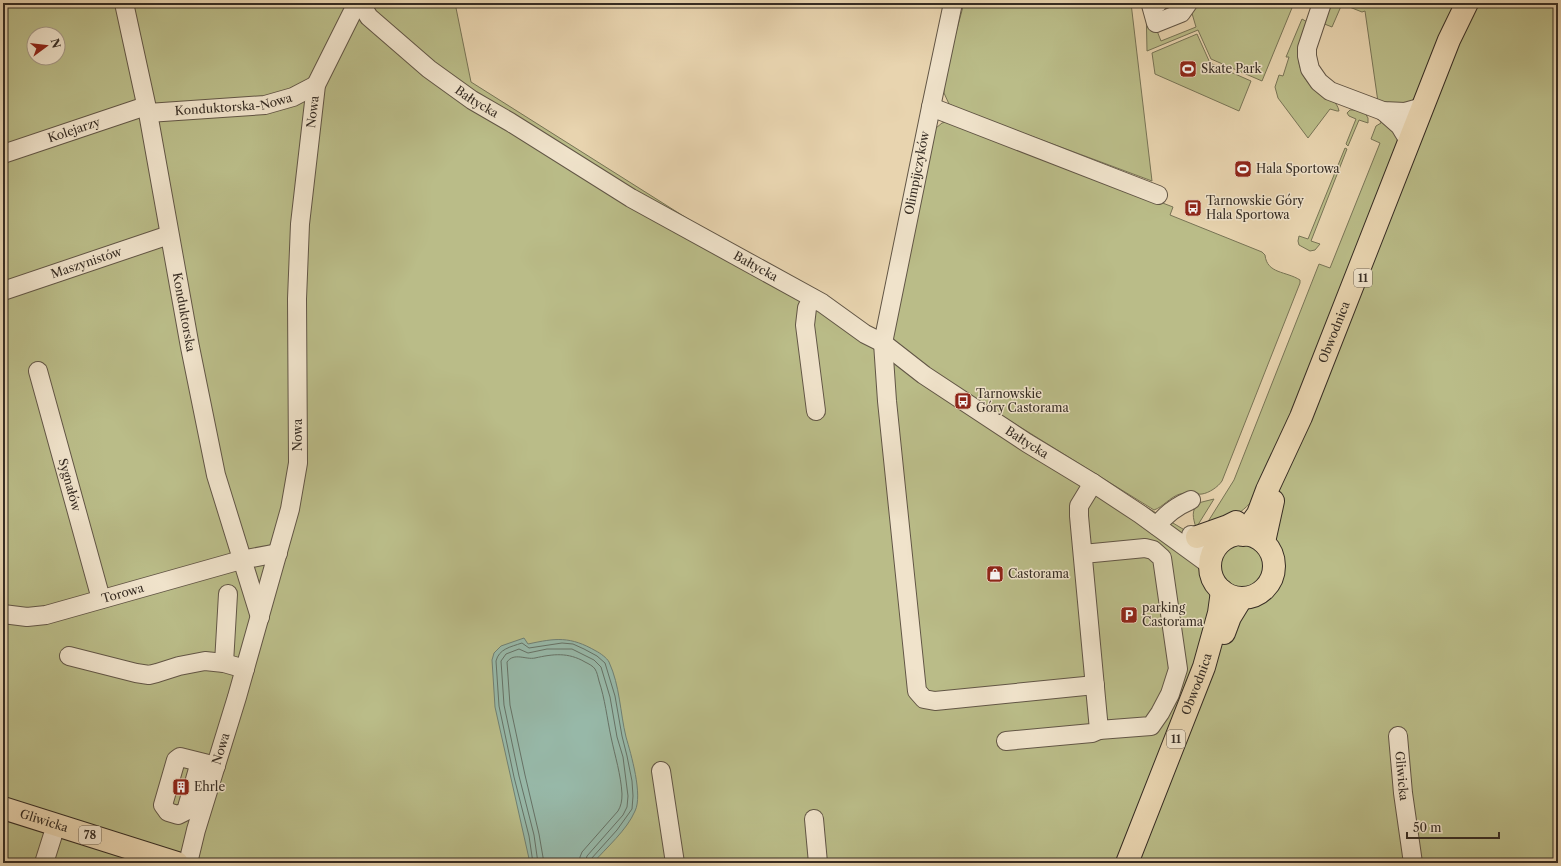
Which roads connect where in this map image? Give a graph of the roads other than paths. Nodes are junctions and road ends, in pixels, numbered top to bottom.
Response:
1 (124, 3) edge
2 (358, 3) edge
3 (954, 3) edge
4 (1158, 3) edge
5 (1188, 3) edge
6 (1322, 3) edge
7 (1464, 8) edge
8 (316, 85) junction
9 (1423, 106) junction
10 (931, 107) junction
11 (147, 110) junction
12 (1383, 110) junction
13 (1409, 141) junction
14 (3, 154) edge
15 (1158, 195) dead end
16 (169, 235) junction
17 (3, 291) edge
18 (812, 298) junction
19 (883, 343) junction
20 (38, 371) dead end
21 (816, 411) dead end
22 (1093, 483) junction
23 (1267, 490) junction
24 (1191, 500) dead end
25 (1157, 526) junction
26 (1243, 535) junction
27 (1197, 537) junction
28 (1264, 542) junction
29 (1219, 544) junction
30 (278, 553) junction
31 (1083, 554) junction
32 (241, 560) junction
33 (1210, 565) junction
34 (228, 594) dead end
35 (1231, 595) junction
36 (101, 599) junction
37 (3, 614) edge
38 (260, 617) junction
39 (69, 656) dead end
40 (224, 663) junction
41 (245, 669) junction
42 (1095, 685) junction
43 (1099, 730) junction
44 (1398, 736) dead end
45 (1006, 741) dead end
46 (660, 771) dead end
47 (197, 781) junction
48 (3, 808) edge
49 (814, 819) dead end
50 (56, 825) junction
51 (44, 863) edge
52 (177, 863) edge
53 (188, 863) edge
54 (675, 863) edge
55 (818, 863) edge
56 (1127, 863) edge
57 (1136, 863) edge
58 (1412, 863) edge

1 - 11 street, Konduktorska
2 - 8 street, Nowa
2 - 18 street, Bałtycka
3 - 10 street, Olimpijczyków
4 - 5 street
6 - 12 street
7 - 9 main road, Obwodnica / 11
7 - 28 main road, Obwodnica / 11
8 - 11 street, Konduktorska-Nowa
8 - 30 street, Nowa
9 - 12 street
9 - 13 main road, Obwodnica
10 - 15 street
10 - 19 street, Olimpijczyków
11 - 14 street, Kolejarzy
11 - 16 street, Konduktorska
12 - 13 street
13 - 23 main road, Obwodnica / 11
16 - 17 street, Maszynistów
16 - 32 street, Konduktorska
18 - 19 street, Bałtycka
18 - 21 street
19 - 22 street, Bałtycka
19 - 42 street, Olimpijczyków
20 - 36 street, Sygnałów
22 - 25 street, Bałtycka
22 - 31 street
23 - 26 main road, Obwodnica / 11
23 - 27 main road
24 - 25 street
25 - 27 street, Bałtycka
25 - 33 street, Bałtycka
26 - 28 main road
26 - 29 main road
27 - 29 street, Bałtycka
28 - 35 main road
29 - 33 main road
30 - 32 street, Torowa
30 - 38 street, Nowa
31 - 42 street
31 - 43 street
32 - 36 street, Torowa
32 - 38 street, Konduktorska
33 - 35 main road
34 - 40 street
35 - 56 main road, Obwodnica / 11
35 - 57 main road, Obwodnica / 11
36 - 37 street, Torowa
38 - 41 street, Nowa
39 - 40 street
40 - 41 street
41 - 47 street, Nowa
42 - 43 street
43 - 45 street
44 - 58 street, Gliwicka
46 - 54 street
47 - 47 street
47 - 53 street, Nowa
48 - 50 main road, Gliwicka / 78
49 - 55 street
50 - 51 street
50 - 52 main road, Gliwicka / 78

